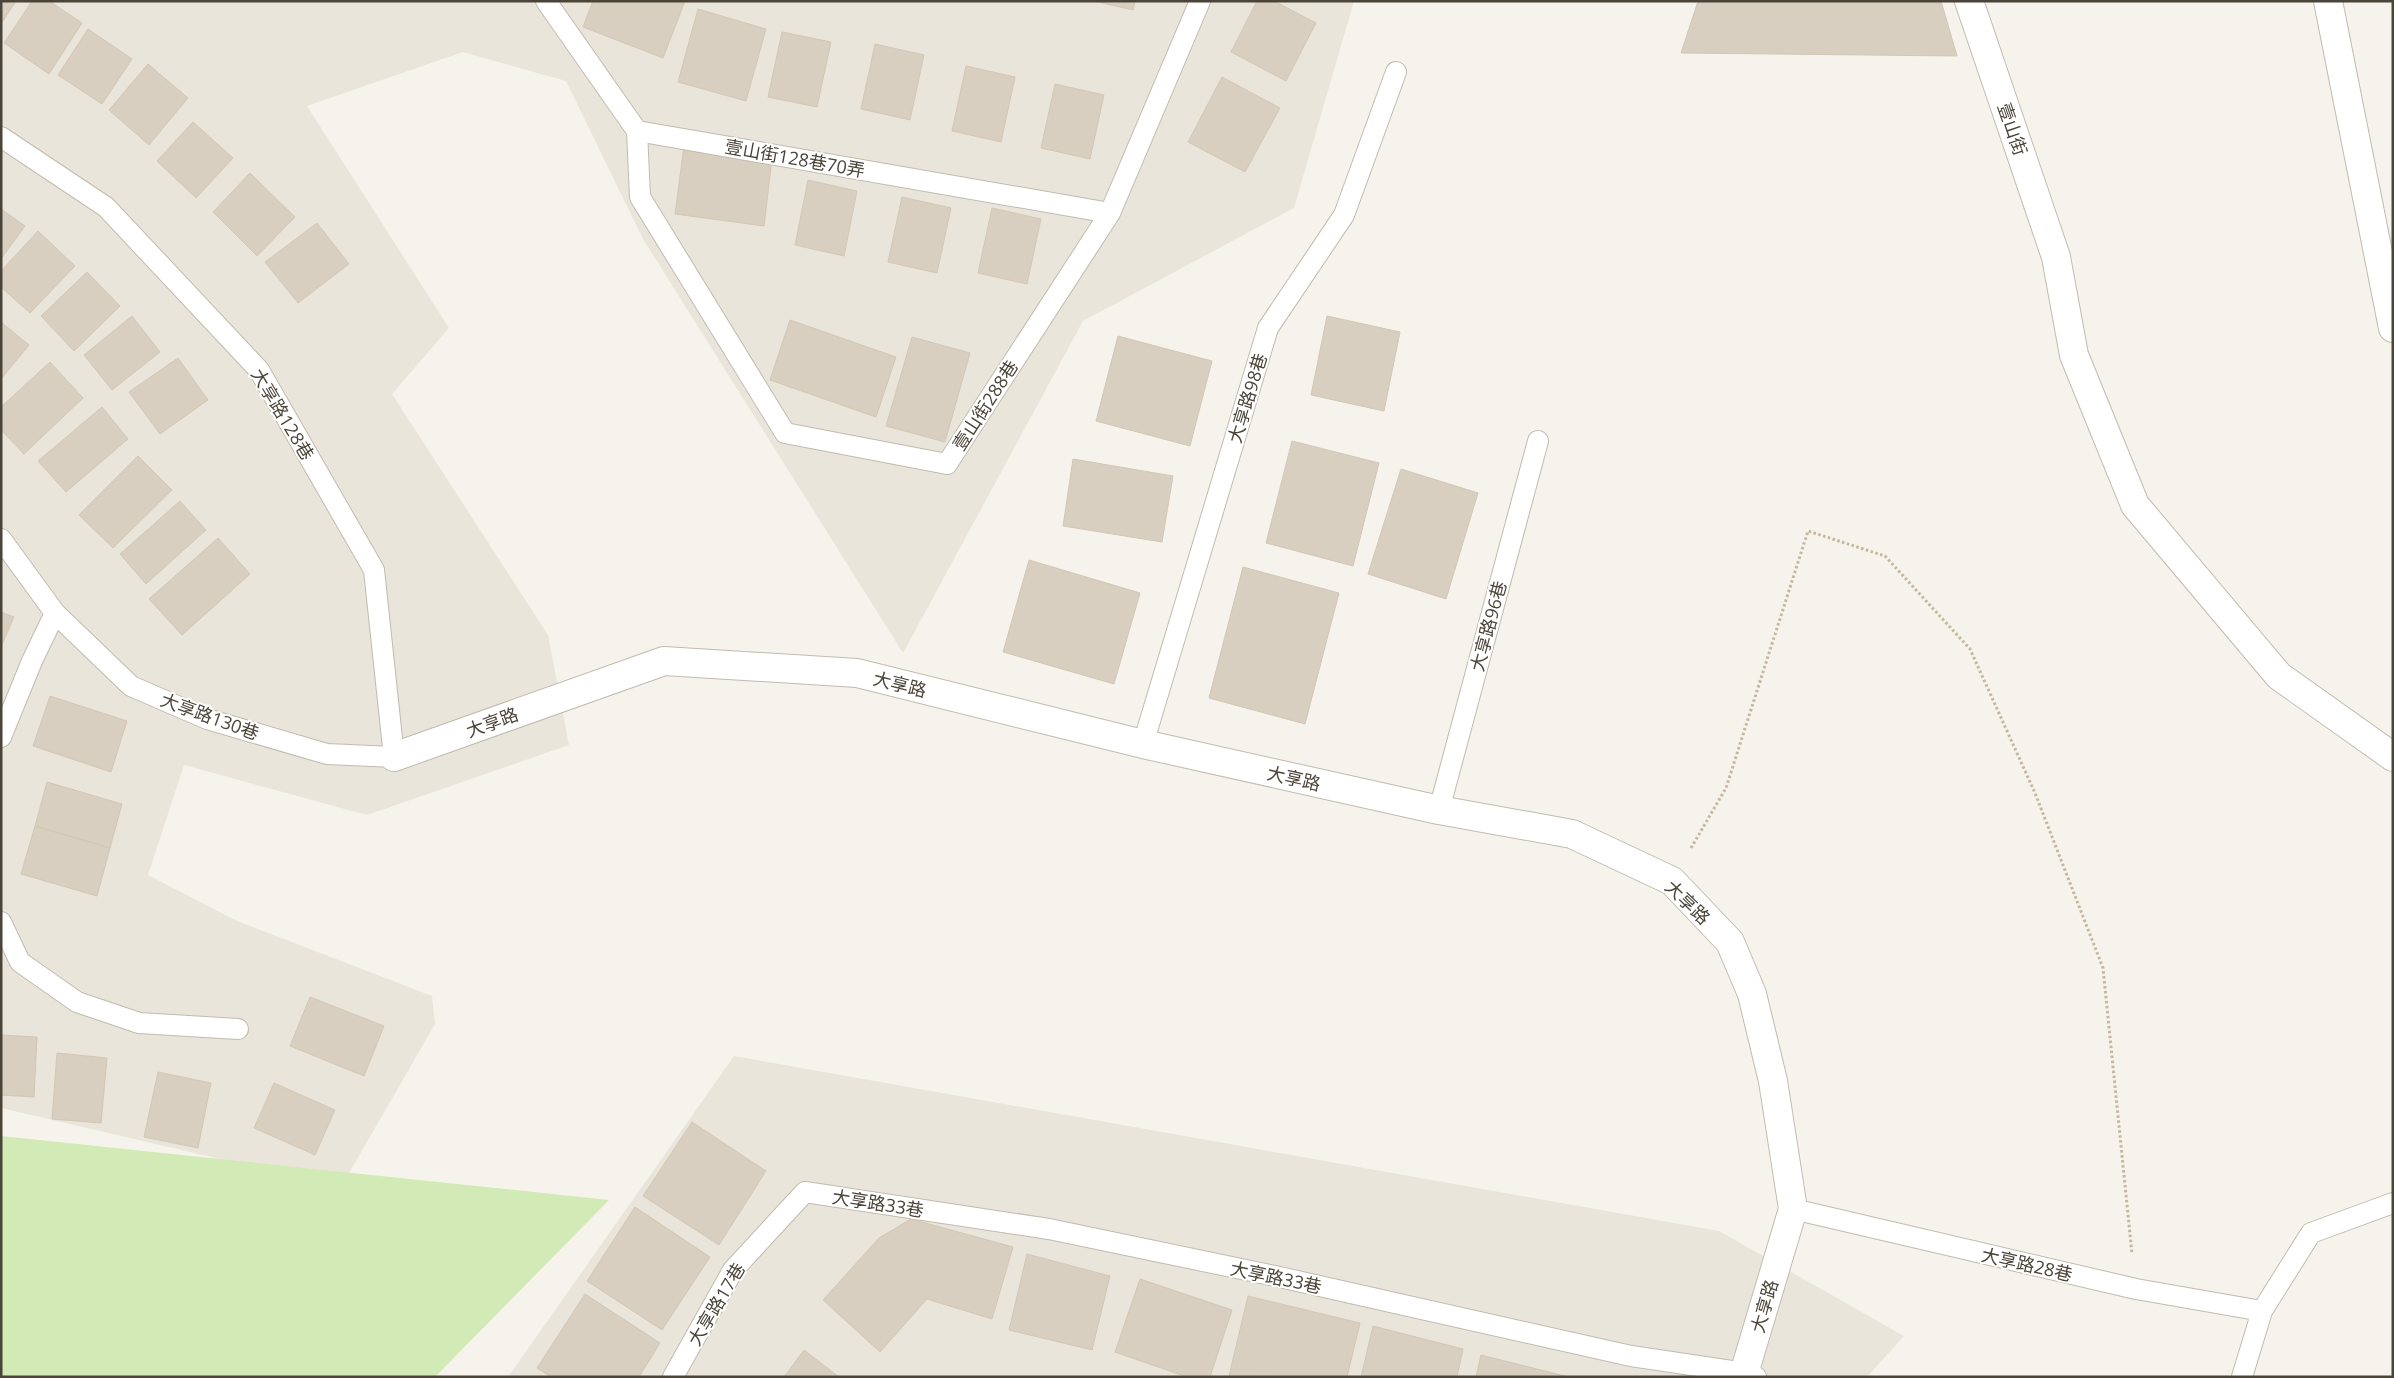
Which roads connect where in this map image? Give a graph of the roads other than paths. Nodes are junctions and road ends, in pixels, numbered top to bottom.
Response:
1 (546, 1) edge
2 (1200, 1) edge
3 (1969, 1) edge
4 (2328, 1) edge
5 (1396, 72) dead end
6 (637, 131) junction
7 (1, 137) edge
8 (1110, 213) junction
9 (2393, 328) edge
10 (1538, 441) dead end
11 (1, 539) edge
12 (55, 613) junction
13 (1, 737) edge
14 (1143, 744) junction
15 (394, 757) junction
16 (2393, 757) edge
17 (1439, 810) junction
18 (1, 922) edge
19 (238, 1029) dead end
20 (805, 1192) joint
21 (2393, 1203) edge
22 (1793, 1209) junction
23 (2262, 1311) junction
24 (1748, 1375) edge
25 (674, 1377) edge
26 (2242, 1377) edge

1 - 6 lane
2 - 8 lane, 壹山街288巷
3 - 16 street, 壹山街
4 - 9 street
5 - 14 lane, 大享路98巷
6 - 8 lane, 壹山街128巷70弄
6 - 8 lane, 壹山街288巷
7 - 15 lane, 大享路128巷
10 - 17 lane, 大享路96巷
11 - 12 lane, 大享路130巷
12 - 13 lane
12 - 15 lane, 大享路130巷
14 - 15 street, 大享路
14 - 17 street, 大享路
17 - 22 street, 大享路
18 - 19 lane
20 - 24 lane, 大享路33巷
20 - 25 lane, 大享路17巷
21 - 23 lane
22 - 23 lane, 大享路28巷
22 - 24 street, 大享路
23 - 26 lane

